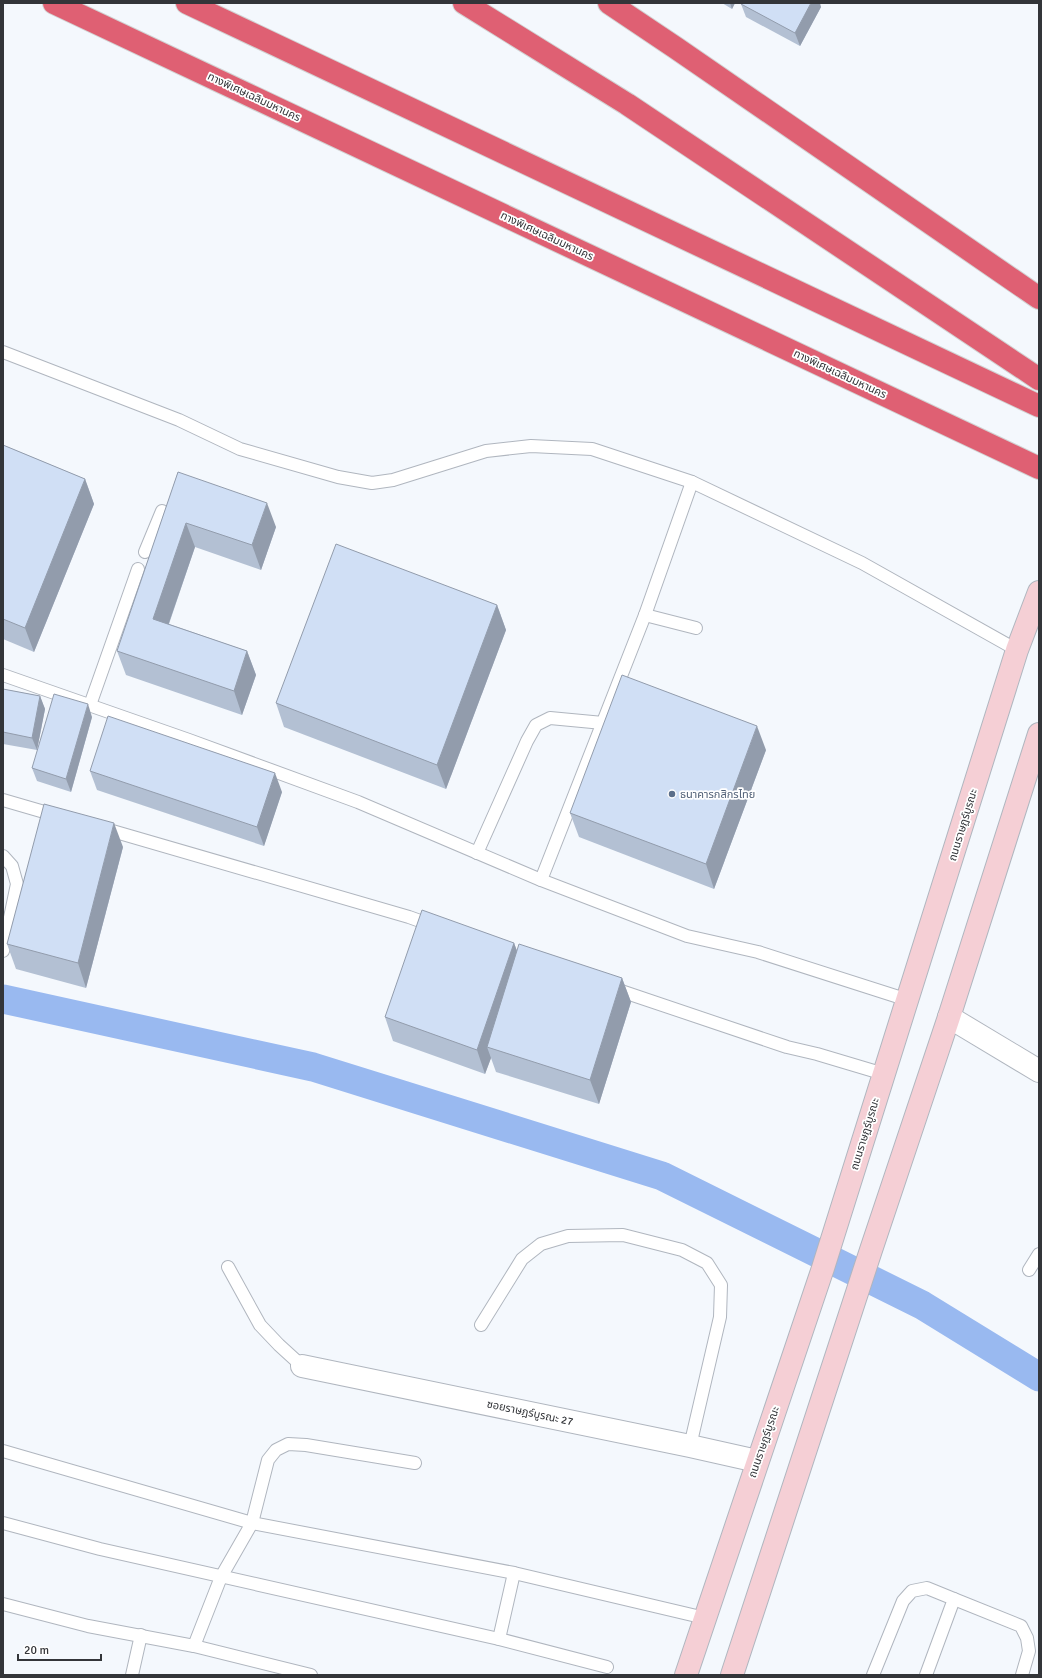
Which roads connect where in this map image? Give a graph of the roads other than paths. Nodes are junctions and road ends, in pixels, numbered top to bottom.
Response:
1 (54, 3) edge
2 (187, 3) edge
3 (464, 3) edge
4 (609, 3) edge
5 (1039, 298) edge
6 (3, 352) edge
7 (1039, 379) edge
8 (1039, 406) edge
9 (1039, 468) edge
10 (692, 482) junction
11 (162, 511) dead end
12 (145, 552) dead end
13 (138, 569) dead end
14 (1039, 592) edge
15 (645, 615) junction
16 (696, 628) dead end
17 (1017, 650) junction
18 (3, 675) edge
19 (90, 705) junction
20 (603, 723) junction
21 (1039, 734) edge
22 (3, 800) edge
23 (71, 819) edge
24 (94, 826) edge
25 (478, 853) junction
26 (3, 856) edge
27 (541, 880) junction
28 (446, 930) edge
29 (3, 951) edge
30 (602, 984) edge
31 (908, 1000) junction
32 (949, 1017) junction
33 (1039, 1071) edge
34 (884, 1074) junction
35 (1039, 1254) edge
36 (228, 1267) dead end
37 (1029, 1270) dead end
38 (481, 1325) dead end
39 (302, 1366) joint
40 (690, 1446) junction
41 (3, 1451) edge
42 (757, 1461) junction
43 (415, 1463) dead end
44 (3, 1523) edge
45 (252, 1523) junction
46 (514, 1573) junction
47 (221, 1577) junction
48 (954, 1599) junction
49 (3, 1604) edge
50 (705, 1618) junction
51 (141, 1635) junction
52 (499, 1639) junction
53 (194, 1646) junction
54 (607, 1667) dead end
55 (132, 1675) edge
56 (311, 1675) edge
57 (686, 1675) edge
58 (732, 1675) edge
59 (873, 1675) edge
60 (926, 1675) edge
61 (1022, 1675) edge

1 - 9 highway, ทางพิเศษเฉลิมมหานคร
2 - 8 highway
3 - 7 highway
4 - 5 highway
6 - 10 lane
10 - 15 lane
10 - 17 lane
11 - 12 lane
13 - 19 lane
14 - 17 main road, ถนนราษฎร์บูรณะ
15 - 16 lane
15 - 20 lane
17 - 31 main road, ถนนราษฎร์บูรณะ
18 - 19 lane
19 - 25 lane
20 - 25 lane
20 - 27 lane
21 - 32 main road
22 - 23 lane
24 - 28 lane
25 - 27 lane
26 - 29 lane
27 - 31 lane
30 - 34 lane
31 - 34 main road, ถนนราษฎร์บูรณะ
32 - 33 street
32 - 58 main road
34 - 42 main road, ถนนราษฎร์บูรณะ
35 - 37 lane
36 - 39 lane
38 - 40 lane
39 - 40 street, ซอยราษฎร์บูรณะ 27
40 - 42 street, ซอยราษฎร์บูรณะ 27
41 - 45 lane
42 - 50 main road, ถนนราษฎร์บูรณะ
43 - 45 lane
44 - 47 lane
45 - 46 lane
45 - 47 lane
46 - 50 lane
46 - 52 lane
47 - 52 lane
47 - 53 lane
48 - 59 lane
48 - 60 lane
48 - 61 lane
49 - 51 lane
50 - 57 main road, ถนนราษฎร์บูรณะ
51 - 53 lane
51 - 55 lane
52 - 54 lane
53 - 56 lane

